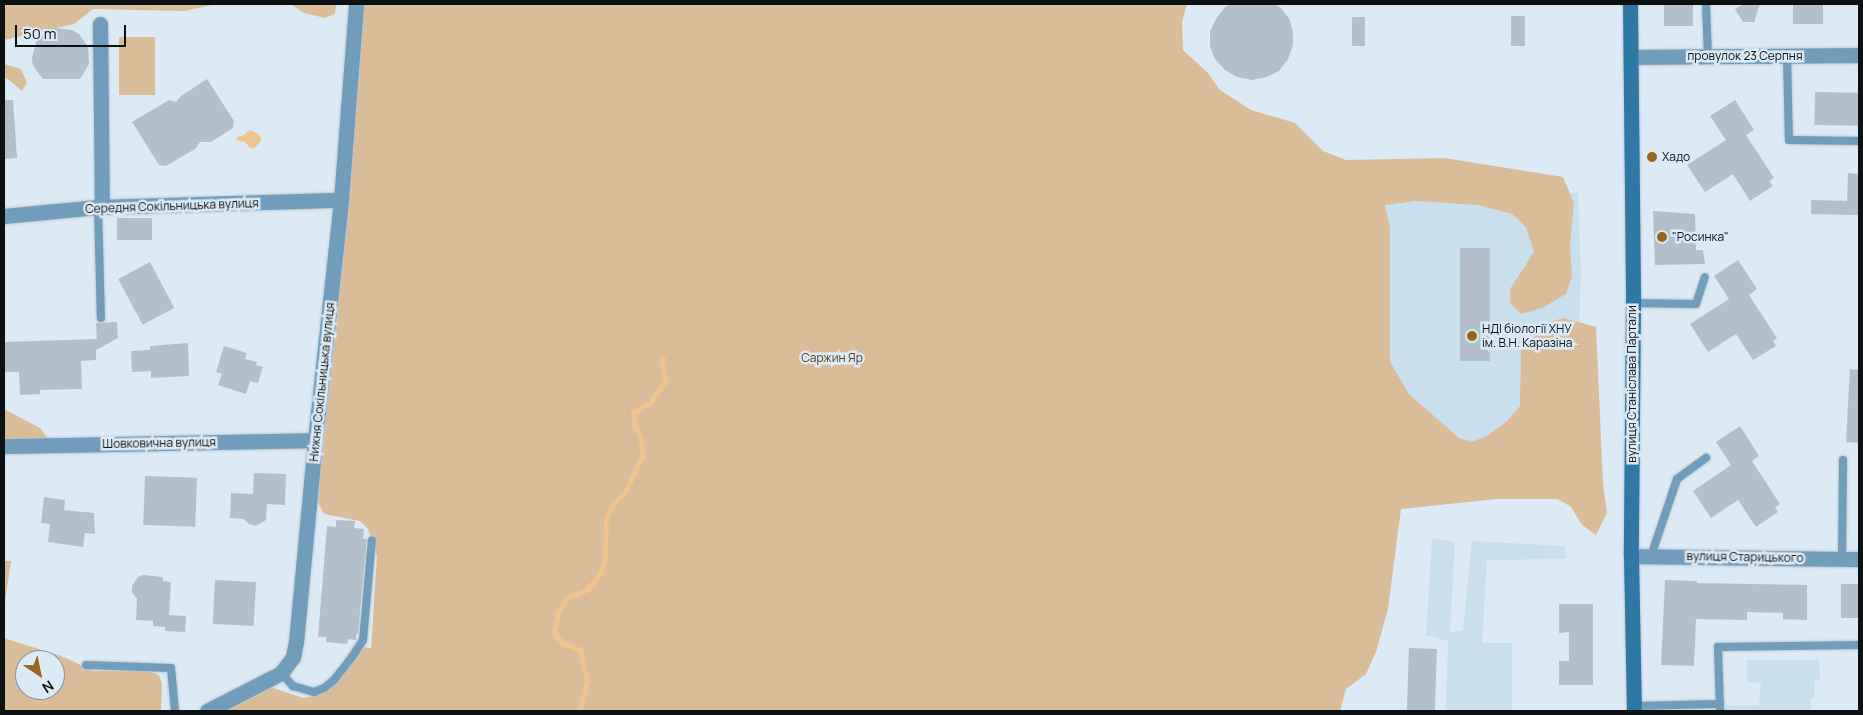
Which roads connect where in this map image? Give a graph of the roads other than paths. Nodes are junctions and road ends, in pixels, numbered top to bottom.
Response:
1 (356, 4) edge
2 (1630, 4) edge
3 (1706, 4) edge
4 (100, 24) dead end
5 (1859, 55) edge
6 (1708, 56) junction
7 (1787, 56) junction
8 (1632, 57) junction
9 (1859, 141) edge
10 (341, 200) junction
11 (100, 207) junction
12 (4, 216) edge
13 (1706, 277) dead end
14 (1633, 303) junction
15 (101, 318) dead end
16 (315, 440) junction
17 (4, 446) edge
18 (1706, 458) dead end
19 (1843, 460) dead end
20 (372, 540) dead end
21 (1631, 556) junction
22 (1651, 556) junction
23 (1842, 558) junction
24 (1859, 559) edge
25 (1859, 645) edge
26 (86, 664) dead end
27 (280, 673) junction
28 (1634, 708) edge
29 (1720, 708) edge
30 (176, 711) edge
31 (207, 711) edge

1 - 10 street, Нижня Сокільницька вулиця
2 - 8 street, вулиця Станіслава Партали
3 - 6 lane
4 - 11 street
5 - 7 street, провулок 23 Серпня
6 - 7 street, провулок 23 Серпня
6 - 8 street, провулок 23 Серпня
7 - 9 lane
8 - 14 street, вулиця Станіслава Партали
10 - 11 street, Середня Сокільницька вулиця
10 - 16 street, Нижня Сокільницька вулиця
11 - 12 street, Середня Сокільницька вулиця
11 - 15 lane
13 - 14 lane
14 - 21 street, вулиця Станіслава Партали
16 - 17 street, Шовковична вулиця
16 - 27 street, Нижня Сокільницька вулиця
18 - 22 lane
19 - 23 lane
20 - 27 lane
21 - 22 street, вулиця Старицького
21 - 28 street, вулиця Станіслава Партали
22 - 23 street, вулиця Старицького
23 - 24 street, вулиця Старицького
25 - 29 lane
26 - 30 lane
27 - 31 street, Нижня Сокільницька вулиця
28 - 29 lane

